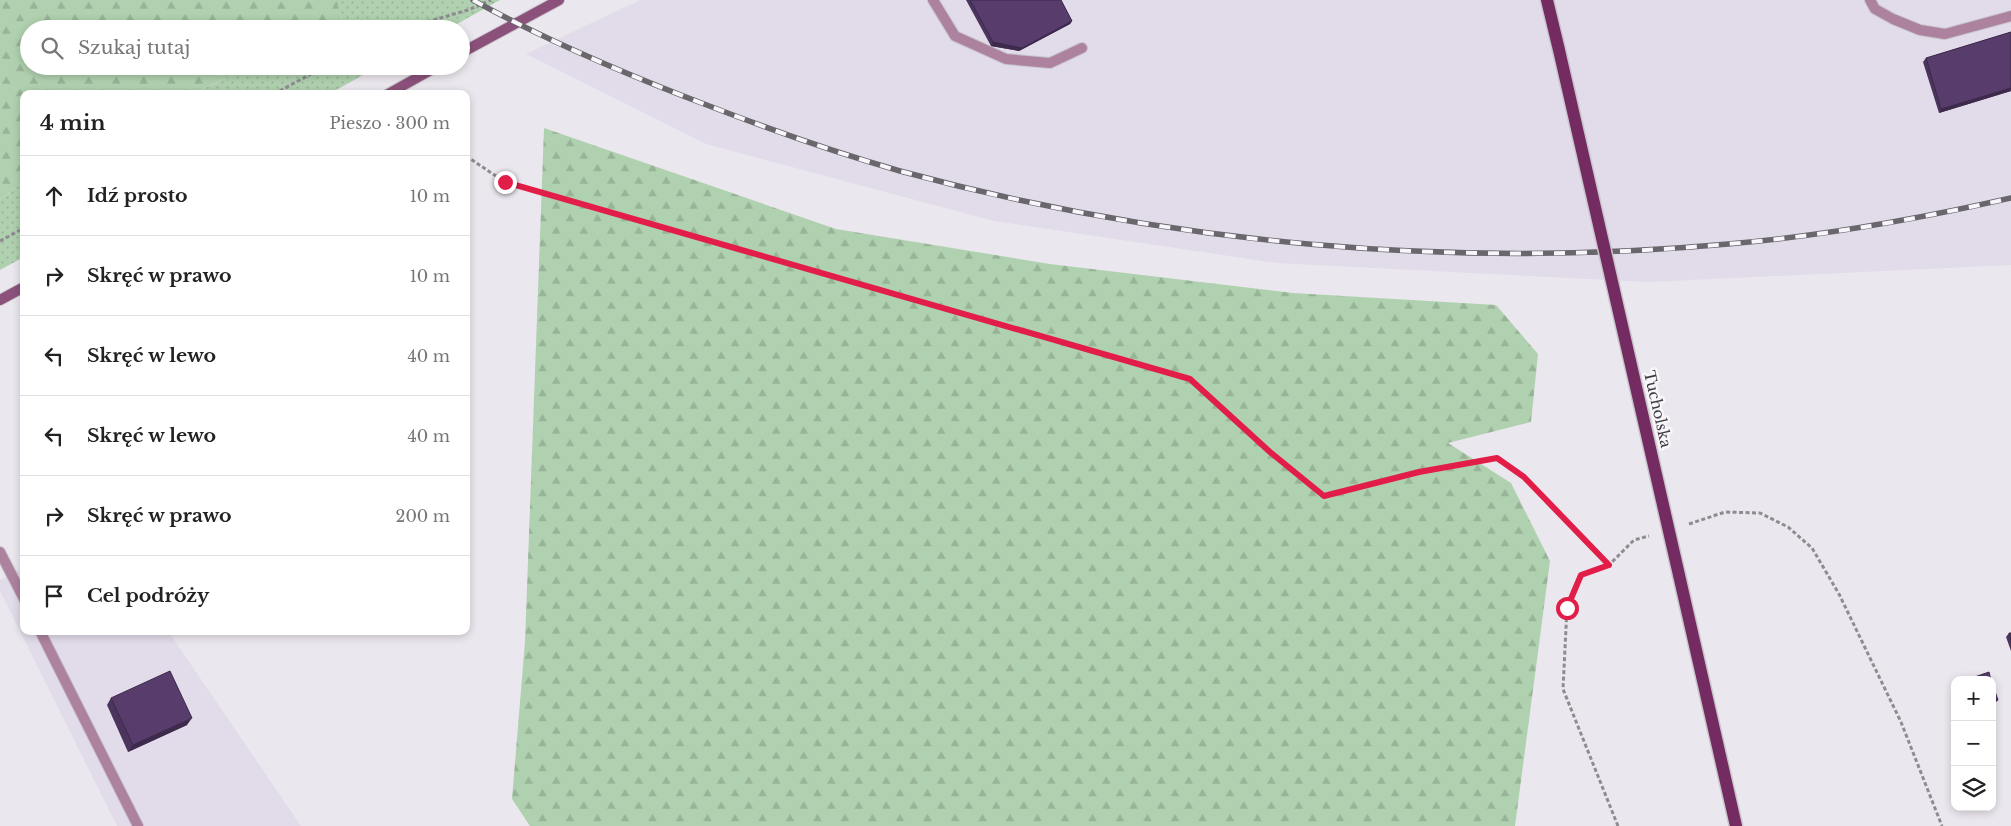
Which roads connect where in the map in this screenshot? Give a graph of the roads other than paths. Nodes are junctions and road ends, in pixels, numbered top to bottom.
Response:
1 (559, 0) edge
2 (933, 0) edge
3 (1547, 0) edge
4 (1870, 0) edge
5 (2011, 16) edge
6 (470, 48) edge
7 (1082, 48) dead end
8 (422, 75) edge
9 (395, 90) edge
10 (20, 289) edge
11 (0, 300) edge
12 (0, 552) edge
13 (20, 591) edge
14 (42, 635) edge
15 (138, 826) edge
16 (1736, 826) edge

1 - 6 street
2 - 7 lane
3 - 16 main road, Tucholska, bridge
4 - 5 lane
8 - 9 street
10 - 11 street
12 - 13 lane
14 - 15 lane

